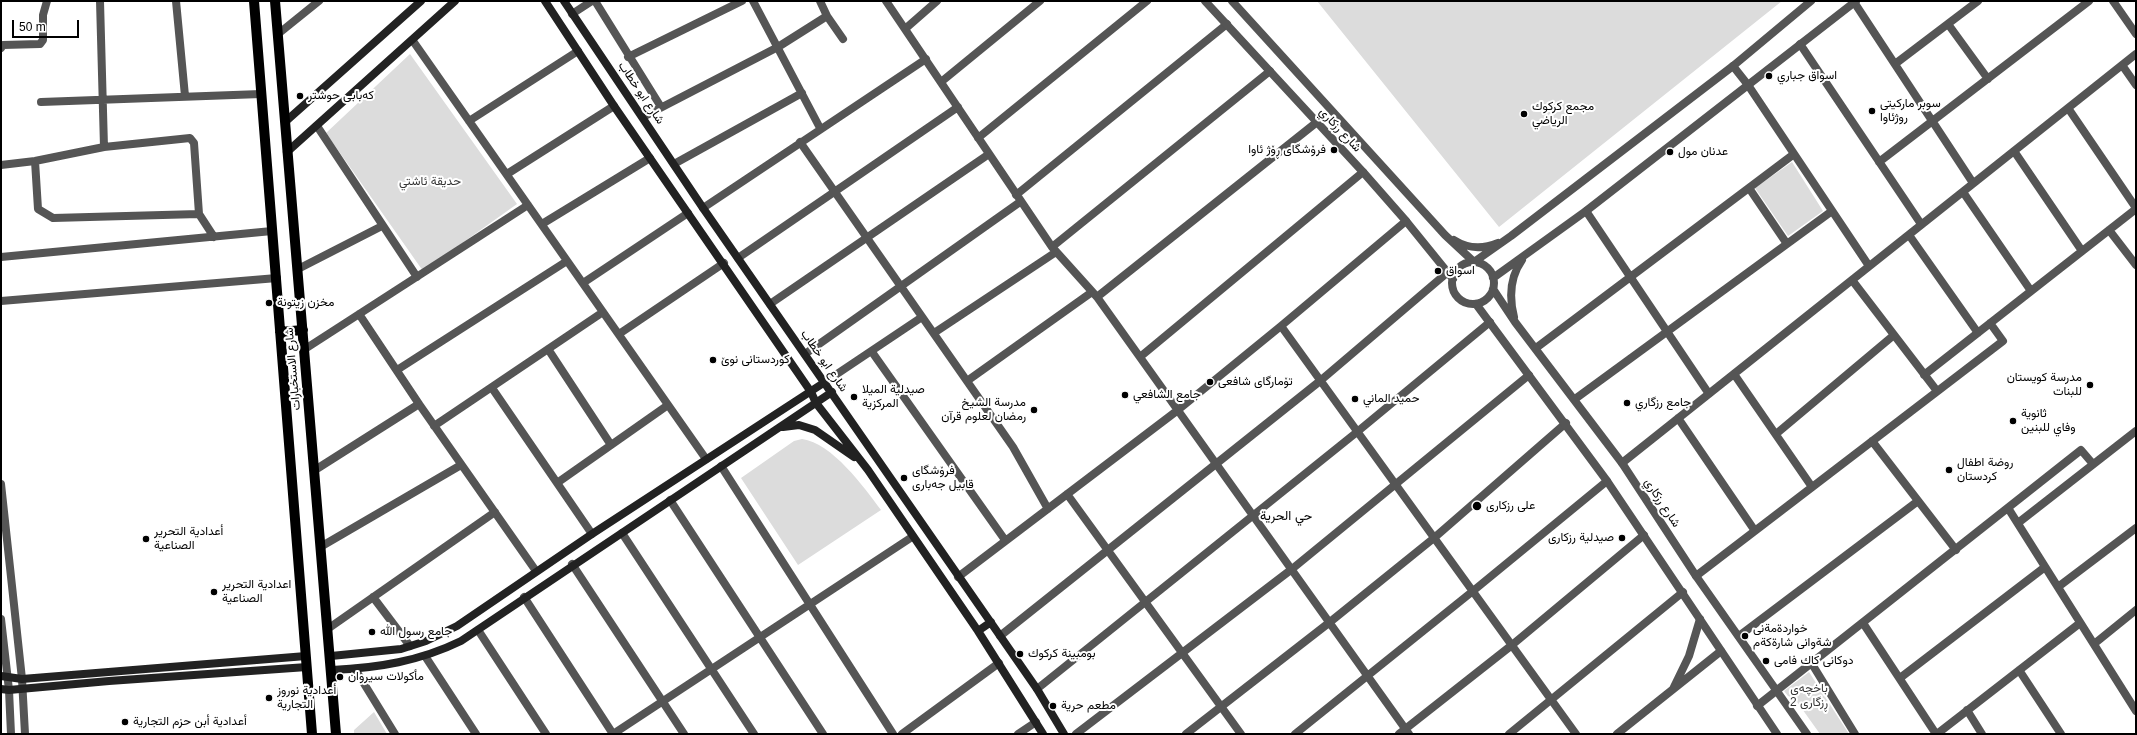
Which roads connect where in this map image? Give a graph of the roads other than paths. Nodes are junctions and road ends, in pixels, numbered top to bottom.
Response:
1 (47, 1) edge
2 (100, 1) edge
3 (176, 1) edge
4 (254, 1) edge
5 (275, 1) edge
6 (319, 1) edge
7 (421, 1) edge
8 (455, 1) edge
9 (545, 1) edge
10 (564, 1) edge
11 (593, 1) edge
12 (742, 1) edge
13 (753, 1) edge
14 (820, 1) edge
15 (886, 1) edge
16 (937, 1) edge
17 (1040, 1) edge
18 (1147, 1) edge
19 (1205, 1) edge
20 (1232, 1) edge
21 (1811, 1) edge
22 (1978, 1) edge
23 (2089, 1) edge
24 (2113, 1) edge
25 (1855, 2) edge
26 (572, 14) junction
27 (827, 16) junction
28 (1227, 24) junction
29 (1948, 24) junction
30 (905, 29) junction
31 (278, 34) junction
32 (2136, 34) edge
33 (843, 39) dead end
34 (413, 41) junction
35 (1800, 44) junction
36 (778, 47) junction
37 (1, 48) edge
38 (578, 51) junction
39 (2136, 54) edge
40 (628, 57) junction
41 (926, 59) junction
42 (1895, 64) junction
43 (2122, 65) junction
44 (1732, 66) junction
45 (1270, 71) junction
46 (1988, 78) junction
47 (941, 82) junction
48 (1748, 85) junction
49 (2136, 85) edge
50 (802, 93) junction
51 (261, 94) junction
52 (185, 96) junction
53 (104, 98) junction
54 (41, 102) dead end
55 (614, 106) junction
56 (661, 107) junction
57 (958, 107) junction
58 (2068, 108) junction
59 (643, 117) junction
60 (469, 121) junction
61 (1932, 121) junction
62 (285, 122) junction
63 (1317, 122) junction
64 (317, 126) junction
65 (820, 128) junction
66 (978, 138) junction
67 (800, 142) junction
68 (104, 147) junction
69 (2014, 150) junction
70 (287, 152) junction
71 (989, 154) junction
72 (1794, 154) junction
73 (650, 158) junction
74 (35, 161) junction
75 (1879, 162) junction
76 (674, 164) junction
77 (1, 165) edge
78 (1363, 172) junction
79 (507, 174) junction
80 (1973, 183) junction
81 (1749, 188) junction
82 (834, 191) junction
83 (1963, 192) junction
84 (1018, 199) junction
85 (528, 205) junction
86 (704, 208) junction
87 (2136, 209) edge
88 (1586, 211) junction
89 (1832, 211) junction
90 (688, 213) junction
91 (199, 214) junction
92 (1406, 221) junction
93 (542, 224) junction
94 (1922, 224) junction
95 (382, 226) junction
96 (2109, 230) junction
97 (272, 231) junction
98 (1445, 235) junction
99 (1909, 235) junction
100 (1511, 236) junction
101 (214, 237) junction
102 (867, 238) junction
103 (1787, 244) junction
104 (1054, 249) junction
105 (2082, 251) junction
106 (1525, 255) junction
107 (1, 257) edge
108 (738, 258) junction
109 (567, 261) junction
110 (1474, 262) junction
111 (724, 263) junction
112 (2136, 265) edge
113 (1870, 266) junction
114 (298, 269) junction
115 (1450, 275) junction
116 (417, 277) junction
117 (1630, 277) junction
118 (277, 278) junction
119 (1493, 278) junction
120 (1852, 280) junction
121 (583, 283) junction
122 (901, 287) junction
123 (1493, 289) junction
124 (2031, 291) junction
125 (1094, 294) junction
126 (1, 300) edge
127 (770, 304) junction
128 (1476, 304) junction
129 (603, 312) junction
130 (359, 314) junction
131 (922, 318) junction
132 (1490, 322) junction
133 (1515, 322) junction
134 (1990, 323) junction
135 (1281, 326) junction
136 (303, 330) junction
137 (280, 332) junction
138 (1667, 332) junction
139 (1978, 333) junction
140 (619, 334) junction
141 (934, 334) junction
142 (1894, 335) junction
143 (1536, 348) junction
144 (305, 349) junction
145 (548, 349) junction
146 (872, 352) junction
147 (805, 354) junction
148 (1140, 357) junction
149 (396, 370) junction
150 (1734, 374) junction
151 (1529, 375) junction
152 (1924, 375) junction
153 (967, 381) junction
154 (1320, 381) junction
155 (825, 382) junction
156 (492, 388) junction
157 (1937, 391) junction
158 (811, 392) junction
159 (832, 392) junction
160 (1709, 394) junction
161 (1575, 399) junction
162 (816, 403) junction
163 (419, 404) junction
164 (668, 405) junction
165 (1178, 410) junction
166 (1678, 418) junction
167 (1566, 424) junction
168 (434, 426) junction
169 (782, 427) junction
170 (2136, 431) edge
171 (1357, 432) junction
172 (1776, 434) junction
173 (1872, 441) junction
174 (611, 445) junction
175 (706, 459) junction
176 (1622, 463) junction
177 (1216, 464) junction
178 (2093, 464) junction
179 (461, 465) junction
180 (721, 466) junction
181 (315, 470) junction
182 (868, 470) junction
183 (1607, 480) junction
184 (557, 483) junction
185 (1395, 483) junction
186 (1, 484) edge
187 (1812, 487) junction
188 (1067, 494) junction
189 (670, 500) junction
190 (1918, 501) junction
191 (2008, 508) junction
192 (1048, 509) junction
193 (495, 512) junction
194 (1253, 516) junction
195 (2018, 523) junction
196 (2136, 528) edge
197 (1755, 531) junction
198 (622, 533) junction
199 (592, 534) junction
200 (1644, 534) junction
201 (912, 537) junction
202 (1434, 538) junction
203 (1005, 540) junction
204 (322, 546) junction
205 (1107, 550) junction
206 (1956, 550) junction
207 (572, 564) junction
208 (2045, 566) junction
209 (1292, 568) junction
210 (536, 571) junction
211 (1696, 576) junction
212 (958, 577) junction
213 (2058, 588) junction
214 (1473, 591) junction
215 (1683, 592) junction
216 (373, 597) junction
217 (524, 597) junction
218 (1145, 602) junction
219 (809, 604) junction
220 (2136, 610) edge
221 (1, 619) edge
222 (1700, 619) junction
223 (991, 622) junction
224 (1330, 622) junction
225 (1863, 623) junction
226 (2080, 623) junction
227 (328, 628) junction
228 (478, 630) junction
229 (978, 631) junction
230 (1000, 636) junction
231 (1739, 636) junction
232 (760, 637) junction
233 (2094, 644) junction
234 (1512, 645) junction
235 (410, 646) junction
236 (1721, 651) junction
237 (1181, 652) junction
238 (306, 656) junction
239 (331, 656) junction
240 (426, 656) junction
241 (999, 663) junction
242 (1812, 664) junction
243 (307, 667) junction
244 (355, 669) junction
245 (712, 669) junction
246 (332, 670) junction
247 (2019, 670) junction
248 (1367, 674) junction
249 (4, 677) edge
250 (1900, 678) junction
251 (22, 679) junction
252 (22, 689) junction
253 (1037, 689) junction
254 (5, 690) edge
255 (1671, 692) junction
256 (1777, 692) junction
257 (1552, 700) junction
258 (663, 701) junction
259 (1757, 706) junction
260 (1221, 707) junction
261 (1967, 710) junction
262 (2136, 711) edge
263 (1036, 722) junction
264 (1404, 732) edge
265 (11, 734) edge
266 (25, 734) edge
267 (312, 734) edge
268 (336, 734) edge
269 (396, 734) edge
270 (476, 734) edge
271 (546, 734) edge
272 (613, 734) edge
273 (684, 734) edge
274 (754, 734) edge
275 (823, 734) edge
276 (893, 734) edge
277 (902, 734) edge
278 (1018, 734) edge
279 (1043, 734) edge
280 (1064, 734) edge
281 (1076, 734) edge
282 (1186, 734) edge
283 (1241, 734) edge
284 (1295, 734) edge
285 (1509, 734) edge
286 (1576, 734) edge
287 (1617, 734) edge
288 (1777, 734) edge
289 (1807, 734) edge
290 (1855, 734) edge
291 (1936, 734) edge
292 (1982, 734) edge
293 (2061, 734) edge

1 - 37 street
2 - 53 street
3 - 52 street
4 - 51 main road, شارع الاستخبارات
5 - 31 main road, شارع الاستخبارات
6 - 31 street
7 - 62 main road
8 - 34 main road
9 - 38 main road
10 - 26 main road, شارع ابو خطاب
11 - 26 street
11 - 40 street
12 - 40 street
13 - 36 street
14 - 27 street
15 - 30 street
16 - 30 street
17 - 47 street
18 - 66 street
19 - 28 street, شارع رزكاري
20 - 98 street, شارع رزكاري
21 - 44 street
22 - 29 street
23 - 46 street
24 - 32 street
25 - 35 street
25 - 42 street
26 - 59 main road, شارع ابو خطاب
27 - 33 street
27 - 36 street
28 - 45 street, شارع رزكاري
28 - 84 street
29 - 42 street
29 - 46 street
30 - 41 street
31 - 62 main road, شارع الاستخبارات
34 - 60 street
34 - 64 main road
35 - 48 street
35 - 75 street
36 - 50 street
36 - 56 street
38 - 55 main road
38 - 60 street
39 - 43 street
40 - 56 street
41 - 47 street
41 - 65 street
42 - 61 street
43 - 49 street
43 - 58 street
44 - 48 street
44 - 100 street
45 - 63 street, شارع رزكاري
45 - 104 street
46 - 61 street
47 - 57 street
48 - 72 street
48 - 88 street
50 - 65 street
50 - 76 street
51 - 52 street
51 - 97 main road, شارع الاستخبارات
52 - 53 street
53 - 54 street
53 - 68 street
55 - 73 main road
55 - 79 street
56 - 59 street
57 - 66 street
57 - 82 street
58 - 69 street
58 - 87 street
59 - 76 main road, شارع ابو خطاب
60 - 79 street
61 - 75 street
61 - 80 street
62 - 70 main road, شارع الاستخبارات
63 - 78 street, شارع رزكاري
63 - 125 street
64 - 70 main road
64 - 95 street
65 - 67 street
66 - 71 street
67 - 82 street
67 - 86 street
68 - 74 street
68 - 91 street
69 - 80 street
69 - 105 street
70 - 114 main road, شارع الاستخبارات
71 - 84 street
71 - 102 street
72 - 81 street
72 - 89 street
73 - 90 main road
73 - 93 street
74 - 77 street
74 - 91 street
75 - 94 street
76 - 86 main road, شارع ابو خطاب
78 - 92 street, شارع رزكاري
78 - 148 street
79 - 85 street
80 - 83 street
81 - 103 street
81 - 117 street
82 - 102 street
82 - 108 street
83 - 94 street
83 - 124 street
84 - 104 street
84 - 122 street
85 - 93 street
85 - 116 street
86 - 108 main road, شارع ابو خطاب
87 - 96 street
88 - 106 street
88 - 117 street
89 - 103 street
89 - 113 street
90 - 111 main road
90 - 121 street
91 - 101 street
92 - 115 street, شارع رزكاري
92 - 135 street
93 - 109 street
94 - 99 street
95 - 114 street
95 - 116 street
96 - 105 street
96 - 112 street
97 - 101 street
97 - 118 main road, شارع الاستخبارات
98 - 100 street
98 - 110 street, شارع رزكاري
99 - 113 street
99 - 139 street
100 - 110 street
101 - 107 street
102 - 122 street
102 - 127 street
103 - 138 street
104 - 125 street
104 - 141 street
105 - 124 street
106 - 119 street
106 - 133 street
108 - 127 main road, شارع ابو خطاب
109 - 121 street
109 - 149 street
110 - 115 street
110 - 119 street
111 - 140 street
111 - 158 main road
113 - 120 street
114 - 136 main road, شارع الاستخبارات
115 - 128 street
115 - 154 street
116 - 130 street
117 - 138 street
117 - 143 street
118 - 126 street
118 - 137 main road, شارع الاستخبارات
119 - 123 street
120 - 142 street
120 - 150 street
121 - 129 street
122 - 131 street
122 - 147 street
123 - 128 street
123 - 133 street, شارع رزكاري
124 - 134 street
125 - 148 street
125 - 153 street
127 - 147 main road, شارع ابو خطاب
128 - 132 street
129 - 140 street
129 - 145 street
130 - 144 street
130 - 149 street
131 - 141 street
131 - 146 street
132 - 151 street
132 - 171 street
133 - 143 street, شارع رزكاري
134 - 139 street
134 - 157 street
135 - 154 street
135 - 165 street
136 - 137 main road
136 - 144 main road, شارع الاستخبارات
137 - 238 main road, شارع الاستخبارات
138 - 160 street
138 - 161 street
139 - 152 street
140 - 164 street
141 - 153 street
142 - 152 street
142 - 172 street
143 - 161 street, شارع رزكاري
144 - 181 main road, شارع الاستخبارات
145 - 156 street
145 - 174 street
146 - 155 street
146 - 203 street
147 - 155 main road, شارع ابو خطاب
148 - 165 street
149 - 163 street
150 - 160 street
150 - 172 street
151 - 167 street
151 - 185 street
152 - 157 street
153 - 192 street
154 - 171 street
154 - 177 street
155 - 158 main road
155 - 159 main road, شارع ابو خطاب
156 - 168 street
156 - 184 street
157 - 173 street
158 - 162 main road
158 - 175 main road
159 - 162 main road
159 - 212 main road, شارع ابو خطاب
160 - 166 street
161 - 176 street, شارع رزكاري
162 - 169 main road
162 - 182 main road
163 - 168 street
163 - 181 street
164 - 174 street
164 - 175 street
165 - 177 street
165 - 188 street
166 - 176 street
166 - 197 street
167 - 183 street
167 - 202 street
168 - 179 street
169 - 180 main road
169 - 182 main road
170 - 178 street
171 - 185 street
171 - 194 street
172 - 187 street
173 - 187 street
173 - 190 street
174 - 184 street
175 - 199 main road
176 - 211 street, شارع رزكاري
177 - 194 street
177 - 205 street
178 - 191 street
178 - 195 street
179 - 193 street
179 - 204 street
180 - 189 main road
180 - 219 street
181 - 204 main road, شارع الاستخبارات
182 - 201 main road
183 - 200 street
183 - 214 street
184 - 199 street
185 - 202 street
185 - 209 street
186 - 251 street
187 - 197 street
188 - 192 street
188 - 205 street
189 - 198 main road
189 - 232 street
190 - 206 street
190 - 231 street
191 - 195 street
191 - 206 street
192 - 203 street
193 - 210 street
193 - 216 street
194 - 209 street
194 - 218 street
195 - 208 street
196 - 213 street
197 - 211 street
198 - 207 main road
198 - 245 street
199 - 210 main road
200 - 215 street
200 - 234 street
201 - 219 street
201 - 229 main road
202 - 214 street
202 - 224 street
203 - 212 street
204 - 227 main road, شارع الاستخبارات
205 - 218 street
205 - 230 street
206 - 225 street
207 - 217 main road
207 - 258 street
208 - 213 street
208 - 250 street
209 - 224 street
209 - 237 street
210 - 235 main road
211 - 231 street, شارع رزكاري
212 - 223 main road, شارع ابو خطاب
213 - 226 street
214 - 234 street
214 - 248 street
215 - 222 street
215 - 257 street
216 - 227 street
216 - 235 street
217 - 228 main road
217 - 272 street
218 - 237 street
218 - 253 street
219 - 232 street
219 - 276 street
220 - 233 street
221 - 249 street
222 - 236 street
222 - 255 street
223 - 229 main road
223 - 230 main road, شارع ابو خطاب
224 - 248 street
224 - 260 street
225 - 242 street
225 - 250 street
226 - 233 street
226 - 247 street
227 - 239 main road, شارع الاستخبارات
228 - 240 main road
228 - 271 street
229 - 241 main road
230 - 253 main road, شارع ابو خطاب
231 - 256 street, شارع رزكاري
232 - 245 street
232 - 275 street
233 - 262 street
234 - 257 street
234 - 264 street
235 - 239 main road
236 - 255 street
236 - 259 street
237 - 260 street
237 - 281 street
238 - 243 main road, شارع الاستخبارات
238 - 251 main road
239 - 246 main road, شارع الاستخبارات
240 - 244 main road
240 - 270 street
241 - 263 main road
241 - 277 street
242 - 256 street
242 - 290 street
243 - 252 main road
243 - 267 main road, شارع الاستخبارات
244 - 246 main road
244 - 269 street
245 - 258 street
245 - 274 street
246 - 268 main road, شارع الاستخبارات
247 - 261 street
247 - 293 street
248 - 264 street
248 - 284 street
249 - 251 main road
249 - 254 street
250 - 291 street
251 - 252 street
252 - 254 main road
252 - 266 street
253 - 280 main road, شارع ابو خطاب
254 - 265 street
255 - 287 street
256 - 259 street
256 - 289 street, شارع رزكاري
257 - 285 street
257 - 286 street
258 - 272 street
258 - 273 street
259 - 288 street
260 - 282 street
260 - 283 street
261 - 291 street
261 - 292 street
263 - 278 street
263 - 279 main road

